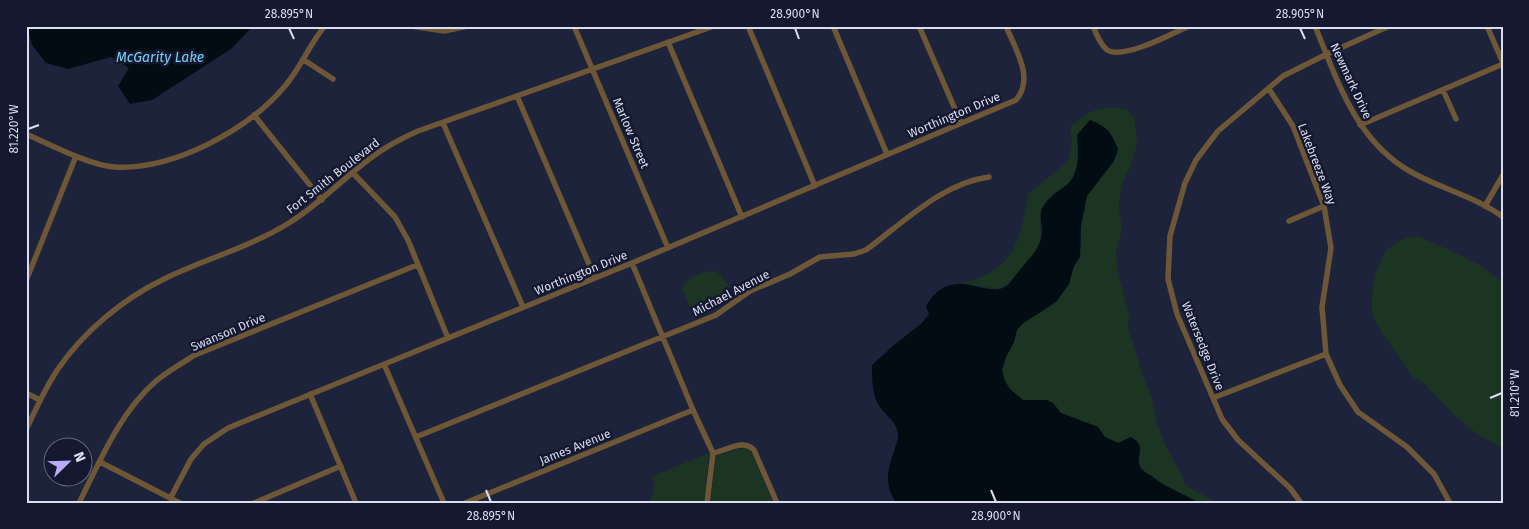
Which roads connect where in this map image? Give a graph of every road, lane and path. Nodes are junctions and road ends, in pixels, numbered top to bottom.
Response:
1 (325, 26) edge
2 (411, 26) edge
3 (468, 26) edge
4 (574, 26) edge
5 (714, 26) edge
6 (748, 26) edge
7 (833, 26) edge
8 (919, 26) edge
9 (1006, 26) edge
10 (1093, 26) edge
11 (1189, 26) edge
12 (1315, 26) edge
13 (1388, 26) edge
14 (1487, 26) edge
15 (668, 42) junction
16 (1327, 54) junction
17 (304, 60) junction
18 (1503, 63) edge
19 (593, 69) junction
20 (333, 79) dead end
21 (1269, 89) junction
22 (1443, 90) junction
23 (517, 96) junction
24 (254, 115) junction
25 (1456, 119) dead end
26 (443, 123) junction
27 (961, 123) junction
28 (1360, 125) junction
29 (26, 134) edge
30 (888, 154) junction
31 (76, 156) junction
32 (353, 173) junction
33 (1503, 175) edge
34 (990, 177) dead end
35 (815, 186) junction
36 (322, 200) junction
37 (1324, 206) junction
38 (1485, 206) junction
39 (742, 217) junction
40 (1503, 217) edge
41 (1289, 221) dead end
42 (668, 248) junction
43 (632, 263) junction
44 (417, 265) junction
45 (595, 278) junction
46 (26, 281) edge
47 (523, 307) junction
48 (663, 336) junction
49 (448, 338) junction
50 (1326, 354) junction
51 (384, 364) junction
52 (26, 393) edge
53 (310, 394) junction
54 (1213, 398) junction
55 (40, 400) junction
56 (693, 410) junction
57 (26, 430) edge
58 (416, 437) junction
59 (713, 453) junction
60 (100, 462) junction
61 (341, 466) junction
62 (171, 497) junction
63 (79, 503) edge
64 (180, 503) edge
65 (254, 503) edge
66 (356, 503) edge
67 (444, 503) edge
68 (465, 503) edge
69 (707, 503) edge
70 (777, 503) edge
71 (1301, 503) edge
72 (1450, 503) edge

1 - 17 street
2 - 3 street
4 - 19 street, Marlow Street
5 - 15 street, Fort Smith Boulevard
6 - 35 street
7 - 30 street
8 - 27 street
9 - 27 street, Worthington Drive
10 - 11 street
12 - 16 street, Newmark Drive
13 - 16 street, Watersedge Drive
14 - 18 street
15 - 19 street, Fort Smith Boulevard
15 - 39 street
16 - 21 street, Watersedge Drive
16 - 28 street, Newmark Drive
17 - 20 street
17 - 24 street
18 - 22 street
19 - 23 street, Fort Smith Boulevard
19 - 42 street, Marlow Street
21 - 37 street, Lakebreeze Way
21 - 54 street, Watersedge Drive
22 - 25 street
22 - 28 street
23 - 26 street, Fort Smith Boulevard
23 - 45 street
24 - 31 street
24 - 36 street
26 - 32 street, Fort Smith Boulevard
26 - 47 street
27 - 30 street, Worthington Drive
28 - 38 street, Newmark Drive
29 - 31 street
30 - 35 street, Worthington Drive
31 - 46 street
32 - 36 street, Fort Smith Boulevard
32 - 44 street
33 - 38 street
34 - 48 street, Michael Avenue
35 - 39 street, Worthington Drive
36 - 55 street, Fort Smith Boulevard
37 - 41 street
37 - 50 street, Lakebreeze Way
38 - 40 street, Newmark Drive
39 - 42 street, Worthington Drive
42 - 43 street, Worthington Drive
43 - 45 street, Worthington Drive
43 - 48 street
44 - 49 street
44 - 60 street, Swanson Drive
45 - 47 street, Worthington Drive
47 - 49 street, Worthington Drive
48 - 56 street
48 - 58 street, Michael Avenue
49 - 51 street, Worthington Drive
50 - 54 street
50 - 72 street, Lakebreeze Way
51 - 53 street, Worthington Drive
51 - 58 street
52 - 55 street
53 - 61 street
53 - 62 street, Worthington Drive
54 - 71 street, Watersedge Drive
55 - 57 street, Fort Smith Boulevard
56 - 59 street
56 - 68 street, James Avenue
58 - 67 street
59 - 69 street
59 - 70 street
60 - 62 street
60 - 63 street, Swanson Drive
61 - 65 street
61 - 66 street
62 - 64 street

